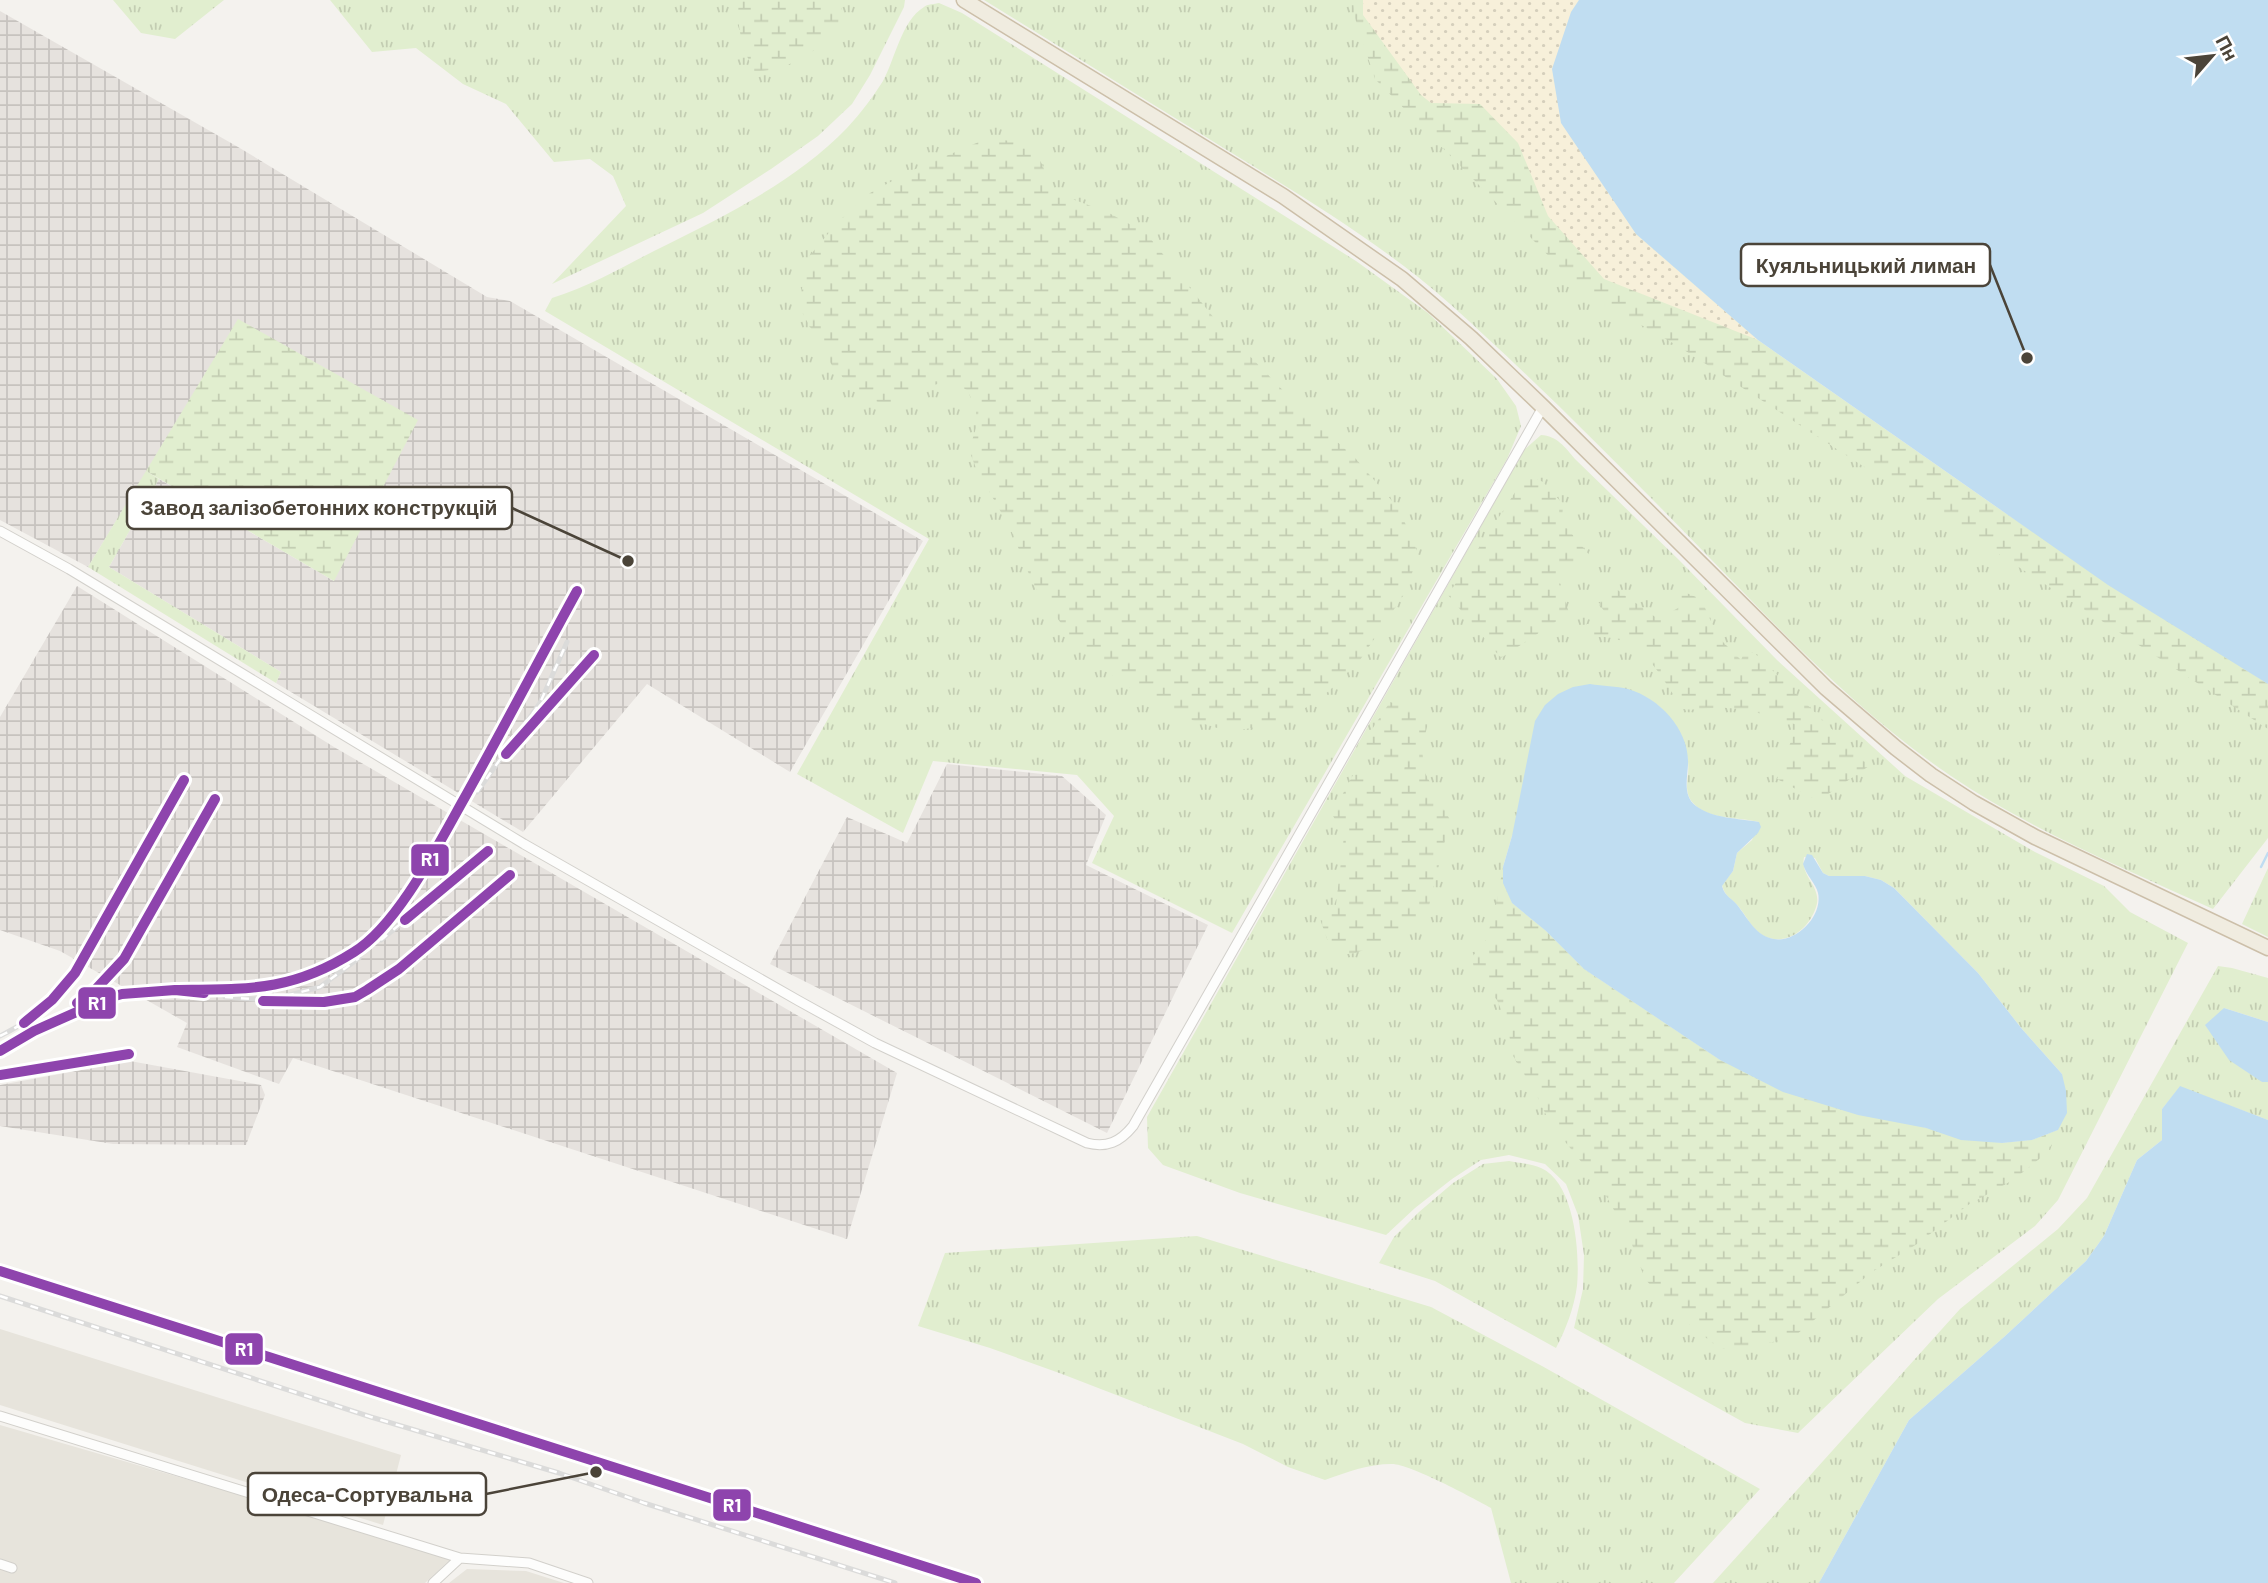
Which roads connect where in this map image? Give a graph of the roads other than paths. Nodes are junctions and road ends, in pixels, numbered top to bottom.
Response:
1 (964, 0) edge
2 (1543, 407) junction
3 (0, 531) edge
4 (2268, 948) edge
5 (0, 1416) edge
6 (460, 1558) junction
7 (0, 1564) edge
8 (12, 1568) dead end
9 (433, 1583) edge
10 (588, 1583) edge

1 - 2 highway
2 - 3 street
2 - 4 highway
5 - 6 street
6 - 9 street
6 - 10 street
7 - 8 street

